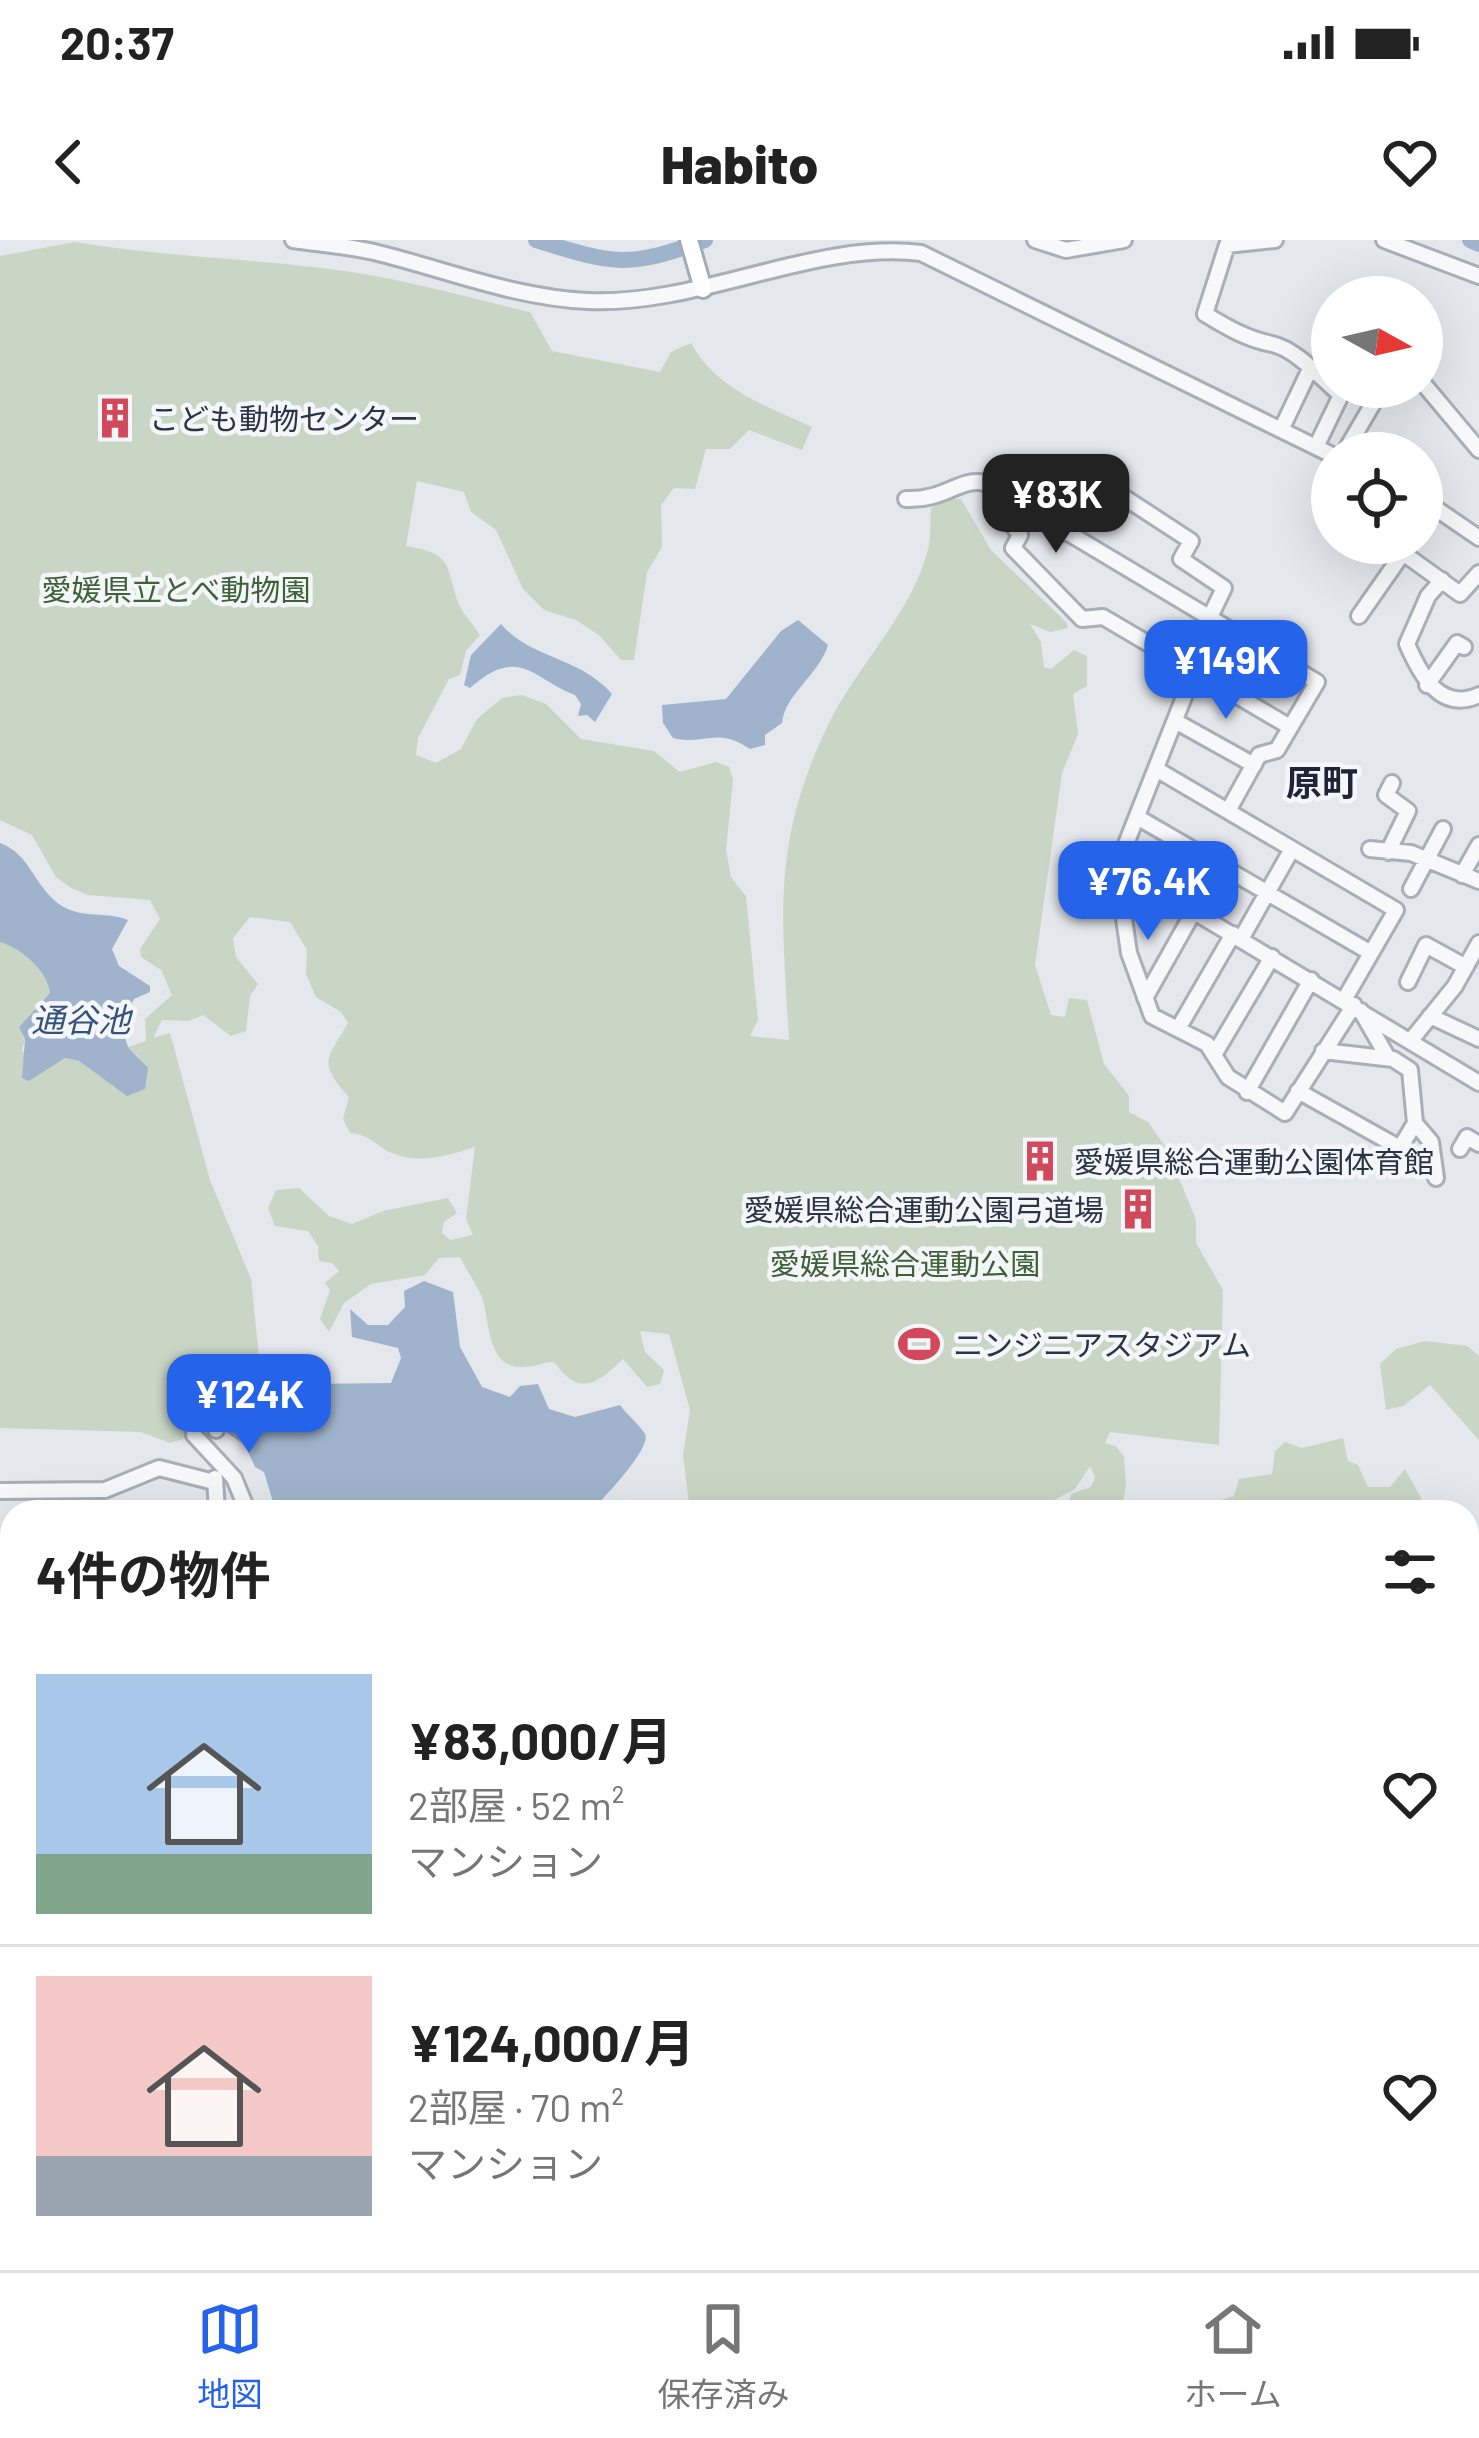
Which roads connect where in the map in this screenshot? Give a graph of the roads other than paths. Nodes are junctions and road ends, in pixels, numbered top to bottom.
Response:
1 (293, 240) edge
2 (688, 240) edge
3 (844, 240) edge
4 (1035, 240) edge
5 (1124, 240) edge
6 (1275, 240) edge
7 (1384, 240) edge
8 (1225, 242) edge
9 (846, 257) junction
10 (1479, 276) edge
11 (703, 289) junction
12 (1310, 369) joint
13 (1443, 407) edge
14 (1335, 408) edge
15 (1327, 424) junction
16 (1280, 430) junction
17 (1323, 432) edge
18 (1344, 432) edge
19 (1311, 445) edge
20 (1479, 450) edge
21 (907, 499) dead end
22 (1018, 503) junction
23 (1443, 511) edge
24 (1475, 528) edge
25 (1065, 533) junction
26 (1479, 573) edge
27 (1442, 580) junction
28 (1359, 616) dead end
29 (1211, 620) junction
30 (1464, 647) dead end
31 (1195, 670) junction
32 (1427, 685) junction
33 (1479, 695) edge
34 (1175, 721) junction
35 (1290, 727) junction
36 (1254, 765) junction
37 (1156, 769) junction
38 (1392, 784) dead end
39 (1228, 811) junction
40 (1137, 817) junction
41 (1443, 829) dead end
42 (1479, 845) edge
43 (1292, 849) junction
44 (1370, 849) dead end
45 (1388, 852) junction
46 (1427, 858) junction
47 (1121, 868) junction
48 (1462, 874) junction
49 (1479, 881) edge
50 (1411, 890) dead end
51 (1267, 892) junction
52 (1194, 911) junction
53 (1237, 937) junction
54 (1479, 943) edge
55 (1372, 953) junction
56 (1272, 957) junction
57 (1466, 967) junction
58 (1311, 980) junction
59 (1408, 982) dead end
60 (1144, 998) junction
61 (1353, 1005) junction
62 (1430, 1016) junction
63 (1178, 1029) junction
64 (1412, 1039) junction
65 (1479, 1039) edge
66 (1323, 1051) junction
67 (1214, 1055) junction
68 (1388, 1058) junction
69 (1479, 1083) edge
70 (1298, 1091) junction
71 (1247, 1092) junction
72 (1415, 1123) junction
73 (1479, 1144) edge
74 (1460, 1149) dead end
75 (1436, 1178) dead end
76 (194, 1435) dead end
77 (0, 1491) edge
78 (216, 1500) edge
79 (243, 1500) edge

1 - 11 street
2 - 11 main road
3 - 9 street
4 - 5 street
6 - 8 street
7 - 10 street
8 - 12 street
9 - 11 street
9 - 16 street
12 - 16 street
13 - 20 street
14 - 15 street
15 - 17 street
15 - 18 street
16 - 19 street
21 - 22 street
22 - 25 street
22 - 31 street
23 - 24 street
25 - 29 street
25 - 29 street
26 - 27 street
27 - 28 street
27 - 32 street
29 - 31 street
29 - 35 street
30 - 32 street
31 - 34 street
31 - 35 street
32 - 33 street
34 - 36 street
34 - 37 street
35 - 36 street
36 - 39 street
37 - 39 street
37 - 40 street
38 - 45 street
39 - 43 street
40 - 47 street
40 - 51 street
41 - 46 street
42 - 48 street
43 - 51 street
43 - 55 street
44 - 45 street
45 - 46 street
46 - 48 street
46 - 50 street
47 - 52 street
47 - 60 street
48 - 49 street
51 - 53 street
51 - 55 street
52 - 53 street
52 - 60 street
53 - 56 street
53 - 63 street
54 - 57 street
55 - 61 street
56 - 58 street
56 - 67 street
57 - 59 street
57 - 62 street
58 - 61 street
58 - 71 street
60 - 63 street
61 - 64 street
61 - 66 street
61 - 68 street
62 - 64 street
62 - 65 street
63 - 67 street
64 - 69 street
66 - 68 street
66 - 70 street
67 - 71 street
68 - 72 street
70 - 71 street
70 - 72 street
72 - 75 street
73 - 74 street
76 - 79 street
77 - 78 street

